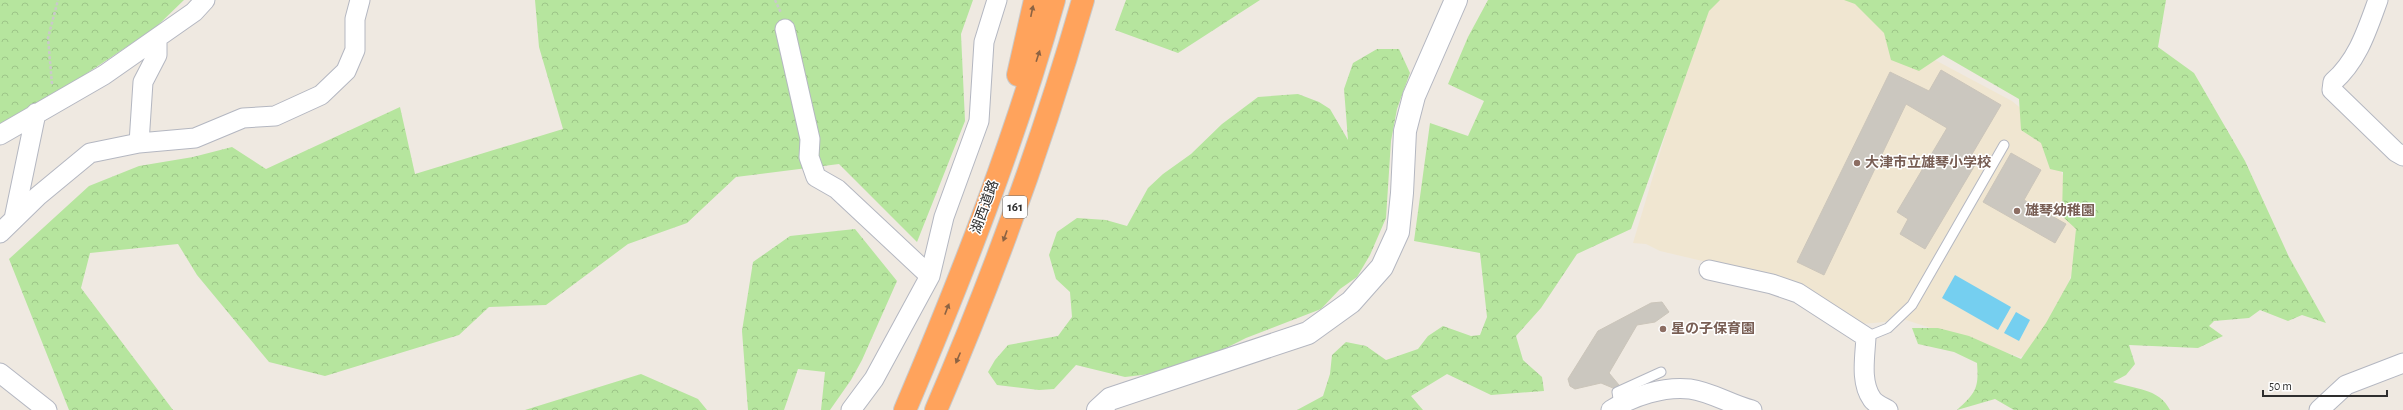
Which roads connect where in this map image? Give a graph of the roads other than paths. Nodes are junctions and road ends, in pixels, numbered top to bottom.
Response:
1 (205, 0) edge
2 (360, 0) edge
3 (997, 0) edge
4 (1035, 0) edge
5 (1054, 0) edge
6 (1083, 0) edge
7 (1099, 0) edge
8 (1456, 0) edge
9 (2378, 0) edge
10 (785, 29) dead end
11 (157, 39) junction
12 (36, 113) junction
13 (0, 135) edge
14 (140, 143) junction
15 (2004, 145) dead end
16 (2403, 156) edge
17 (1030, 166) junction
18 (984, 212) junction
19 (14, 219) junction
20 (0, 233) edge
21 (1709, 270) dead end
22 (930, 276) junction
23 (1866, 338) junction
24 (2403, 363) edge
25 (1661, 372) dead end
26 (0, 374) edge
27 (1622, 406) edge
28 (47, 410) edge
29 (851, 410) edge
30 (905, 410) edge
31 (936, 410) edge
32 (1098, 410) edge
33 (1752, 410) edge
34 (1888, 410) edge
35 (2319, 410) edge

1 - 11 street
2 - 14 street
3 - 22 street
18 -> 4 highway
18 -> 5 highway, 湖西道路 / 161
6 - 17 highway, 湖西道路 / 161
7 - 17 highway
8 - 32 street
9 - 16 street
10 - 22 street
11 - 12 street
11 - 14 street
12 - 13 street
12 - 19 street
14 - 19 street
15 - 23 lane
17 -> 31 highway, 湖西道路 / 161
30 -> 18 highway, 湖西道路 / 161
19 - 20 street
21 - 23 street
22 - 29 street
23 - 34 street
24 - 35 street
25 - 27 lane
26 - 28 street
27 - 33 street

